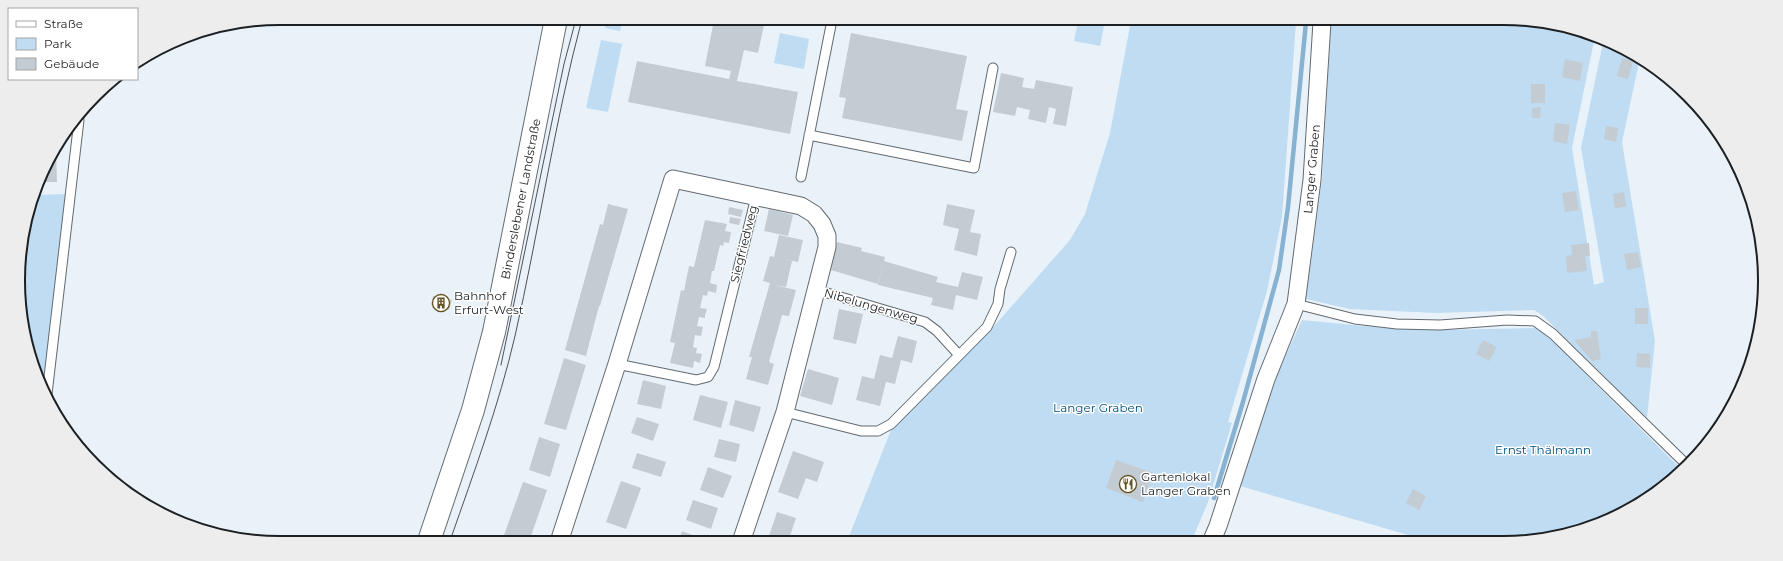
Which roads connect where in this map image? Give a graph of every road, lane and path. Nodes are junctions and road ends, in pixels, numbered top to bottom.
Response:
1 (555, 25) edge
2 (831, 25) edge
3 (1322, 25) edge
4 (993, 68) dead end
5 (79, 124) edge
6 (809, 135) junction
7 (801, 177) dead end
8 (756, 197) junction
9 (1011, 252) dead end
10 (817, 290) junction
11 (1296, 304) junction
12 (959, 355) junction
13 (617, 364) junction
14 (49, 389) edge
15 (785, 412) junction
16 (1683, 461) edge
17 (431, 536) edge
18 (561, 536) edge
19 (743, 536) edge
20 (1214, 536) edge

1 - 17 main road, Binderslebener Landstraße
2 - 6 lane
3 - 11 street, Langer Graben
4 - 6 lane
5 - 14 lane
6 - 7 lane
8 - 10 street, Nibelungenweg
8 - 13 street, Siegfriedweg
8 - 13 lane, Siegfriedweg
9 - 12 lane
10 - 12 lane, Nibelungenweg
10 - 15 street, Nibelungenweg
11 - 16 lane
11 - 20 street, Langer Graben
12 - 15 lane
13 - 18 street, Siegfriedweg
15 - 19 street, Nibelungenweg

